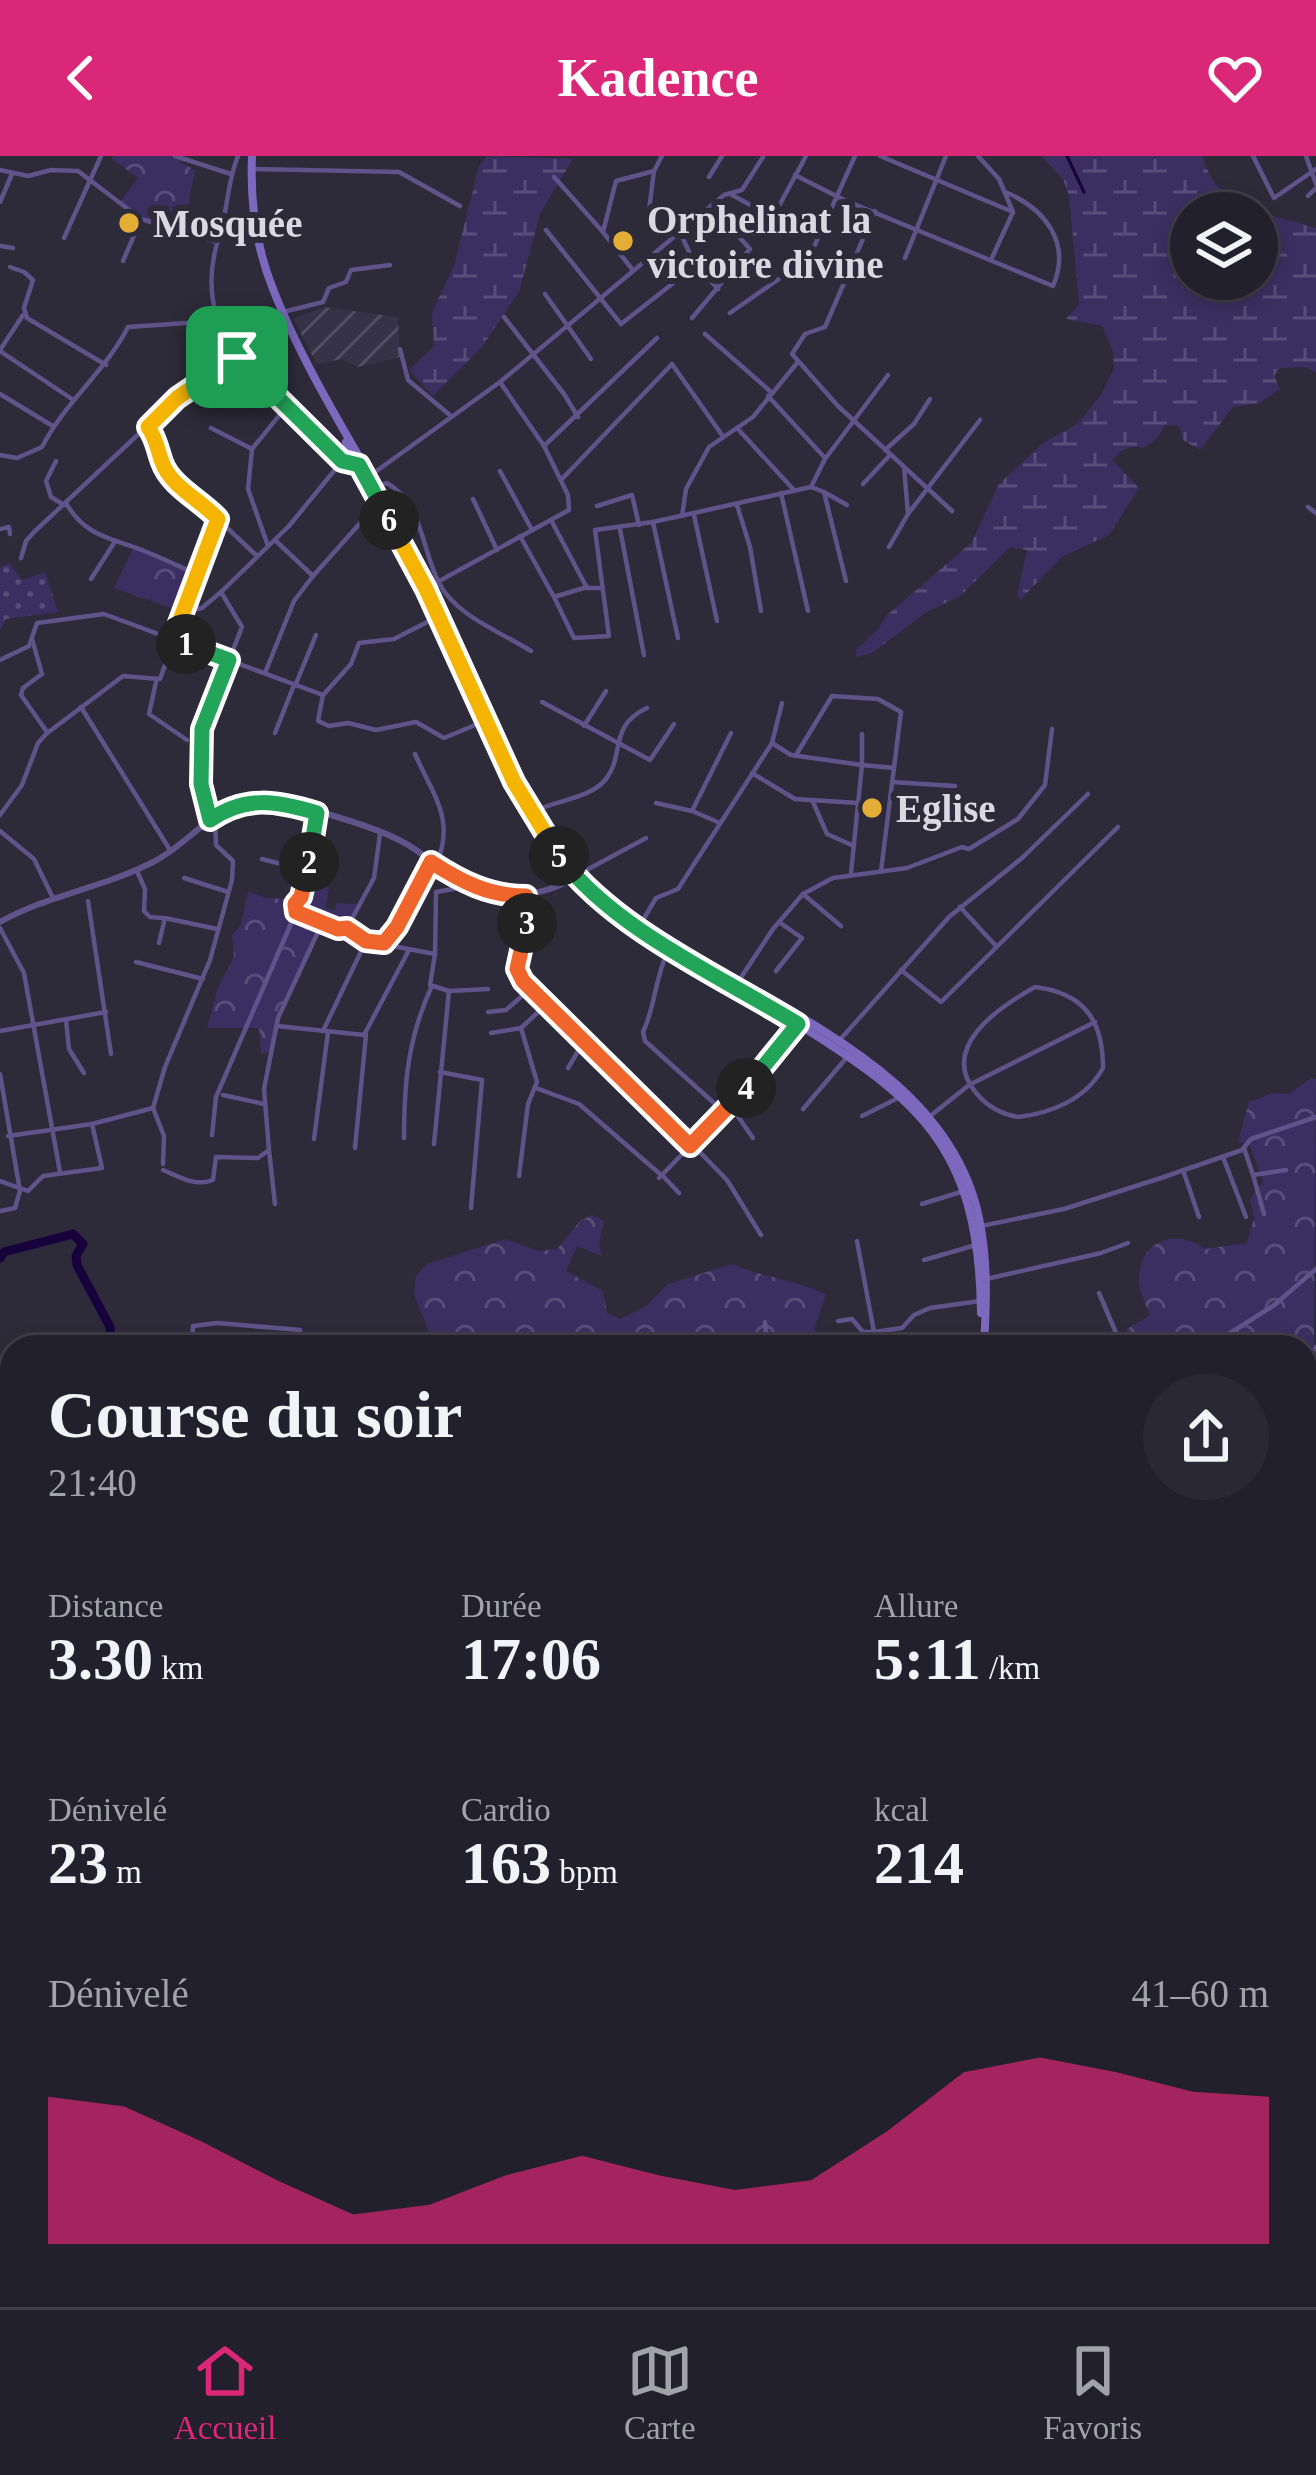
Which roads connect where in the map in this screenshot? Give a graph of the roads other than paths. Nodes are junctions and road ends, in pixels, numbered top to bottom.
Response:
1 (54, 156) edge
2 (101, 156) edge
3 (176, 156) edge
4 (246, 156) edge
5 (662, 156) edge
6 (722, 156) edge
7 (806, 156) edge
8 (855, 156) edge
9 (880, 156) edge
10 (946, 156) edge
11 (979, 156) edge
12 (992, 156) edge
13 (1253, 156) edge
14 (1306, 156) edge
15 (763, 157) edge
16 (986, 162) junction
17 (251, 169) junction
18 (0, 170) edge
19 (51, 170) junction
20 (654, 171) junction
21 (1314, 171) edge
22 (12, 174) junction
23 (231, 174) junction
24 (795, 175) junction
25 (554, 177) dead end
26 (709, 177) dead end
27 (92, 179) junction
28 (934, 179) junction
29 (1316, 186) edge
30 (1004, 192) junction
31 (732, 195) junction
32 (837, 196) junction
33 (1308, 196) dead end
34 (0, 202) edge
35 (460, 206) dead end
36 (710, 206) junction
37 (649, 210) dead end
38 (875, 211) junction
39 (1013, 212) junction
40 (141, 219) junction
41 (915, 228) junction
42 (545, 230) dead end
43 (603, 232) junction
44 (680, 232) junction
45 (64, 238) dead end
46 (217, 242) junction
47 (0, 246) edge
48 (13, 248) dead end
49 (905, 258) dead end
50 (991, 260) junction
51 (123, 261) dead end
52 (390, 265) dead end
53 (695, 266) junction
54 (10, 267) dead end
55 (633, 271) junction
56 (718, 289) junction
57 (545, 294) dead end
58 (599, 299) junction
59 (284, 312) junction
60 (730, 313) dead end
61 (24, 314) junction
62 (504, 317) dead end
63 (692, 318) dead end
64 (214, 321) junction
65 (568, 324) junction
66 (705, 334) dead end
67 (657, 338) dead end
68 (400, 349) dead end
69 (0, 351) edge
70 (533, 353) junction
71 (237, 357) junction
72 (592, 359) dead end
73 (798, 363) junction
74 (106, 365) junction
75 (887, 375) dead end
76 (500, 382) junction
77 (0, 394) edge
78 (769, 394) junction
79 (72, 399) junction
80 (930, 399) dead end
81 (286, 407) junction
82 (451, 416) junction
83 (578, 417) junction
84 (853, 420) junction
85 (980, 420) dead end
86 (55, 421) junction
87 (148, 427) junction
88 (212, 428) dead end
89 (737, 428) junction
90 (722, 435) junction
91 (544, 446) junction
92 (252, 449) junction
93 (888, 452) junction
94 (0, 455) edge
95 (825, 459) junction
96 (56, 461) dead end
97 (342, 461) junction
98 (359, 465) junction
99 (904, 467) junction
100 (500, 471) dead end
101 (561, 480) junction
102 (370, 481) junction
103 (863, 484) dead end
104 (811, 487) junction
105 (928, 488) junction
106 (793, 489) junction
107 (824, 492) junction
108 (781, 493) junction
109 (473, 499) dead end
110 (65, 504) junction
111 (737, 504) junction
112 (848, 505) dead end
113 (597, 506) dead end
114 (1308, 507) dead end
115 (952, 511) dead end
116 (693, 513) junction
117 (1316, 513) edge
118 (908, 514) junction
119 (682, 516) junction
120 (218, 519) junction
121 (551, 520) junction
122 (653, 522) junction
123 (639, 525) junction
124 (0, 529) edge
125 (620, 529) junction
126 (532, 530) junction
127 (10, 534) dead end
128 (520, 536) junction
129 (274, 540) junction
130 (114, 543) junction
131 (268, 546) junction
132 (889, 547) dead end
133 (497, 550) junction
134 (257, 556) junction
135 (21, 558) dead end
136 (195, 574) junction
137 (313, 577) junction
138 (92, 580) dead end
139 (846, 581) dead end
140 (434, 583) junction
141 (587, 587) junction
142 (602, 588) junction
143 (220, 592) junction
144 (554, 597) junction
145 (761, 611) dead end
146 (808, 611) dead end
147 (182, 612) junction
148 (439, 616) junction
149 (718, 621) dead end
150 (316, 635) dead end
151 (678, 638) dead end
152 (32, 639) junction
153 (173, 639) junction
154 (531, 651) dead end
155 (644, 655) dead end
156 (0, 660) edge
157 (229, 660) junction
158 (265, 673) junction
159 (157, 682) junction
160 (295, 685) junction
161 (606, 691) dead end
162 (323, 694) junction
163 (542, 702) dead end
164 (782, 703) dead end
165 (81, 707) junction
166 (647, 708) dead end
167 (487, 720) junction
168 (674, 724) dead end
169 (584, 726) junction
170 (1052, 729) dead end
171 (48, 733) junction
172 (275, 733) dead end
173 (731, 733) dead end
174 (862, 734) dead end
175 (187, 740) dead end
176 (617, 740) junction
177 (772, 742) junction
178 (415, 754) dead end
179 (796, 755) junction
180 (862, 765) junction
181 (894, 768) junction
182 (752, 773) junction
183 (892, 782) junction
184 (955, 786) dead end
185 (1088, 794) dead end
186 (813, 802) junction
187 (656, 803) dead end
188 (858, 803) junction
189 (537, 810) junction
190 (692, 811) junction
191 (317, 813) junction
192 (0, 815) edge
193 (212, 818) junction
194 (720, 823) junction
195 (1118, 827) dead end
196 (0, 831) edge
197 (380, 834) junction
198 (646, 838) dead end
199 (854, 846) junction
200 (171, 851) junction
201 (262, 859) dead end
202 (434, 863) junction
203 (564, 863) junction
204 (136, 869) junction
205 (881, 871) junction
206 (308, 872) junction
207 (579, 872) junction
208 (851, 874) junction
209 (184, 878) dead end
210 (326, 883) dead end
211 (560, 884) junction
212 (470, 886) junction
213 (585, 887) junction
214 (228, 892) junction
215 (803, 894) junction
216 (526, 896) junction
217 (301, 897) junction
218 (53, 898) junction
219 (88, 901) dead end
220 (960, 908) junction
221 (296, 912) junction
222 (165, 918) junction
223 (779, 922) junction
224 (0, 925) edge
225 (841, 926) dead end
226 (642, 927) junction
227 (217, 929) junction
228 (346, 929) junction
229 (366, 941) junction
230 (158, 943) dead end
231 (384, 943) junction
232 (996, 946) junction
233 (409, 950) junction
234 (667, 952) junction
235 (435, 954) junction
236 (136, 962) dead end
237 (901, 970) junction
238 (688, 971) dead end
239 (776, 971) dead end
240 (203, 979) junction
241 (738, 982) junction
242 (431, 988) junction
243 (488, 989) dead end
244 (530, 989) junction
245 (449, 991) junction
246 (548, 1002) junction
247 (106, 1012) junction
248 (488, 1012) dead end
249 (66, 1021) junction
250 (1096, 1022) junction
251 (32, 1024) junction
252 (798, 1024) junction
253 (277, 1026) junction
254 (521, 1028) junction
255 (0, 1031) edge
256 (326, 1032) junction
257 (366, 1032) junction
258 (491, 1033) dead end
259 (838, 1042) junction
260 (583, 1043) junction
261 (111, 1054) dead end
262 (848, 1055) junction
263 (568, 1068) dead end
264 (440, 1072) junction
265 (84, 1073) dead end
266 (0, 1075) edge
267 (969, 1085) junction
268 (536, 1088) junction
269 (220, 1095) junction
270 (902, 1096) junction
271 (264, 1105) junction
272 (730, 1105) junction
273 (153, 1108) junction
274 (803, 1109) dead end
275 (724, 1112) junction
276 (862, 1115) dead end
277 (929, 1117) junction
278 (1316, 1117) edge
279 (92, 1124) junction
280 (52, 1131) junction
281 (212, 1135) dead end
282 (8, 1136) junction
283 (314, 1138) dead end
284 (404, 1138) dead end
285 (753, 1138) dead end
286 (434, 1144) dead end
287 (692, 1145) junction
288 (355, 1148) dead end
289 (1244, 1148) junction
290 (269, 1150) junction
291 (1223, 1157) junction
292 (1183, 1170) junction
293 (1286, 1170) dead end
294 (60, 1172) junction
295 (1253, 1175) junction
296 (519, 1176) dead end
297 (660, 1176) junction
298 (0, 1181) edge
299 (20, 1190) junction
300 (964, 1191) junction
301 (679, 1193) dead end
302 (275, 1204) dead end
303 (922, 1204) dead end
304 (471, 1208) dead end
305 (0, 1211) edge
306 (1264, 1214) dead end
307 (1199, 1217) dead end
308 (1246, 1217) dead end
309 (981, 1226) junction
310 (761, 1235) dead end
311 (857, 1241) dead end
312 (1129, 1243) dead end
313 (977, 1244) junction
314 (923, 1260) dead end
315 (1316, 1269) edge
316 (986, 1279) junction
317 (1099, 1293) dead end
318 (980, 1301) junction
319 (838, 1321) dead end
320 (765, 1322) dead end
321 (874, 1332) junction
322 (193, 1335) edge
323 (300, 1335) edge
324 (766, 1335) edge
325 (982, 1335) edge
326 (983, 1335) edge
327 (1117, 1335) edge
328 (1227, 1335) edge

1 - 19 street
2 - 27 street
3 - 23 street
4 - 17 main road
4 - 23 street
4 - 98 main road
5 - 20 street
6 - 26 street
7 - 24 street
8 - 32 street
9 - 28 street
10 - 28 street
11 - 16 street
12 - 16 street
13 - 21 street
14 - 21 street
15 - 31 street
16 - 30 street
17 - 35 street
17 - 59 main road
18 - 22 street
19 - 22 street
19 - 27 street
20 - 37 street
20 - 43 street
21 - 29 street
22 - 34 street
23 - 46 street
24 - 31 street
24 - 32 street
25 - 43 street
27 - 40 street
27 - 45 street
28 - 39 street
28 - 41 street
29 - 33 street
30 - 39 street
30 - 50 street
31 - 36 street
32 - 38 street
32 - 60 street
36 - 44 street
36 - 56 street
38 - 41 street
38 - 73 street
39 - 50 street
40 - 46 street
40 - 51 street
41 - 49 street
41 - 50 street
42 - 58 street
43 - 55 street
44 - 53 street
44 - 55 street
46 - 64 street
47 - 48 street
52 - 59 street
53 - 56 street
53 - 58 street
54 - 61 street
55 - 58 street
56 - 63 street
57 - 65 street
58 - 65 street
59 - 102 main road
61 - 69 street
61 - 74 street
62 - 70 street
64 - 71 street
64 - 74 street
65 - 70 street
65 - 72 street
66 - 78 street
67 - 83 street
68 - 82 street
69 - 79 street
70 - 76 street
70 - 83 street
71 - 81 street
71 - 87 street
73 - 78 street
73 - 84 street
74 - 79 street
75 - 84 street
76 - 82 street
76 - 91 street
77 - 86 street
78 - 89 street
78 - 95 street
79 - 86 street
80 - 93 street
81 - 92 street
81 - 97 street
82 - 102 street
83 - 91 street
84 - 93 street
84 - 95 street
85 - 105 street
86 - 94 street
87 - 110 street
87 - 120 street
88 - 92 street
89 - 90 street
89 - 106 street
90 - 101 street
90 - 119 street
91 - 101 street
92 - 131 street
93 - 99 street
93 - 103 street
95 - 104 street
96 - 110 street
97 - 98 street
97 - 129 street
98 - 102 main road
99 - 105 street
99 - 118 street
100 - 126 street
101 - 121 street
102 - 137 street
102 - 140 main road
102 - 140 street
102 - 148 main road
104 - 106 street
104 - 107 street
105 - 115 street
105 - 118 street
106 - 108 street
107 - 112 street
107 - 139 street
108 - 111 street
108 - 146 street
109 - 133 street
110 - 130 street
110 - 135 street
111 - 116 street
111 - 145 street
113 - 123 street
114 - 117 street
116 - 119 street
116 - 149 street
118 - 132 street
119 - 122 street
120 - 134 street
120 - 136 street
121 - 126 street
121 - 141 street
122 - 123 street
122 - 151 street
123 - 125 street
124 - 127 street
125 - 142 street
125 - 155 street
126 - 128 street
128 - 133 street
128 - 144 street
129 - 131 street
129 - 137 street
130 - 136 street
130 - 138 street
131 - 134 street
133 - 140 street
134 - 143 street
136 - 147 street
137 - 158 street
140 - 154 street
140 - 189 main road
141 - 142 street
141 - 144 street
142 - 144 street
143 - 147 street
143 - 157 street
147 - 153 street
148 - 162 street
148 - 167 main road
150 - 160 street
152 - 153 street
152 - 156 street
152 - 171 street
153 - 157 street
153 - 159 street
157 - 158 street
157 - 193 street
158 - 160 street
159 - 165 street
159 - 175 street
160 - 162 street
160 - 172 street
161 - 169 street
162 - 167 street
163 - 169 street
164 - 177 street
165 - 171 street
165 - 200 street
166 - 176 street
167 - 203 main road
168 - 176 street
169 - 176 street
170 - 205 street
171 - 192 street
173 - 190 street
174 - 180 street
176 - 189 street
177 - 179 street
177 - 182 street
178 - 202 street
179 - 180 street
179 - 181 street
180 - 181 street
180 - 188 street
181 - 183 street
182 - 186 street
182 - 194 street
183 - 184 street
183 - 205 street
185 - 220 street
186 - 188 street
186 - 199 street
187 - 190 street
188 - 199 street
189 - 207 main road
190 - 194 street
191 - 193 street
191 - 197 street
191 - 206 street
193 - 200 street
193 - 214 street
194 - 226 street
195 - 232 street
196 - 218 street
197 - 202 street
197 - 228 street
198 - 207 street
199 - 208 street
200 - 204 street
201 - 206 street
202 - 212 street
202 - 231 street
203 - 207 main road
203 - 211 street
204 - 218 street
204 - 222 street
205 - 208 street
206 - 217 street
207 - 211 street
207 - 213 main road
207 - 226 main road
208 - 215 street
209 - 214 street
210 - 217 street
211 - 213 street
211 - 216 street
212 - 216 street
212 - 235 street
213 - 226 main road
214 - 227 street
215 - 223 street
215 - 225 street
216 - 244 street
217 - 221 street
218 - 224 street
219 - 247 street
220 - 232 street
220 - 237 street
221 - 228 street
221 - 269 street
222 - 227 street
222 - 230 street
223 - 239 street
223 - 241 street
224 - 251 street
226 - 234 street
226 - 241 main road
226 - 252 main road
227 - 240 street
228 - 229 street
228 - 253 street
229 - 231 street
229 - 256 street
231 - 233 street
232 - 237 street
233 - 235 street
233 - 257 street
234 - 238 street
234 - 275 street
235 - 242 street
236 - 240 street
237 - 259 street
240 - 273 street
241 - 259 main road
242 - 245 street
242 - 284 street
243 - 245 street
244 - 246 street
244 - 248 street
245 - 264 street
246 - 254 street
246 - 260 street
247 - 249 street
247 - 261 street
249 - 251 street
249 - 265 street
250 - 267 street
250 - 267 street
250 - 267 street
251 - 255 street
251 - 280 street
252 - 262 main road
252 - 272 street
253 - 256 street
253 - 271 street
254 - 258 street
254 - 268 street
256 - 257 street
256 - 283 street
257 - 288 street
259 - 277 main road
260 - 263 street
260 - 287 street
262 - 270 main road
262 - 274 street
264 - 286 street
264 - 304 street
266 - 282 street
267 - 277 street
268 - 296 street
268 - 297 street
269 - 271 street
269 - 281 street
270 - 276 street
270 - 300 main road
271 - 290 street
272 - 275 street
272 - 285 street
273 - 279 street
273 - 290 street
275 - 287 street
277 - 309 main road
278 - 289 street
279 - 280 street
279 - 294 street
280 - 282 street
280 - 294 street
282 - 299 street
287 - 297 street
287 - 310 street
289 - 291 street
289 - 295 street
290 - 302 street
291 - 292 street
291 - 308 street
292 - 307 street
292 - 309 street
293 - 295 street
294 - 299 street
295 - 306 street
297 - 301 street
298 - 299 street
299 - 305 street
300 - 303 street
300 - 313 main road
309 - 316 main road
311 - 321 street
312 - 316 street
313 - 314 street
313 - 318 main road
315 - 328 street
316 - 326 main road
317 - 327 street
318 - 321 street
318 - 325 main road
319 - 321 street
320 - 324 street
322 - 323 street

